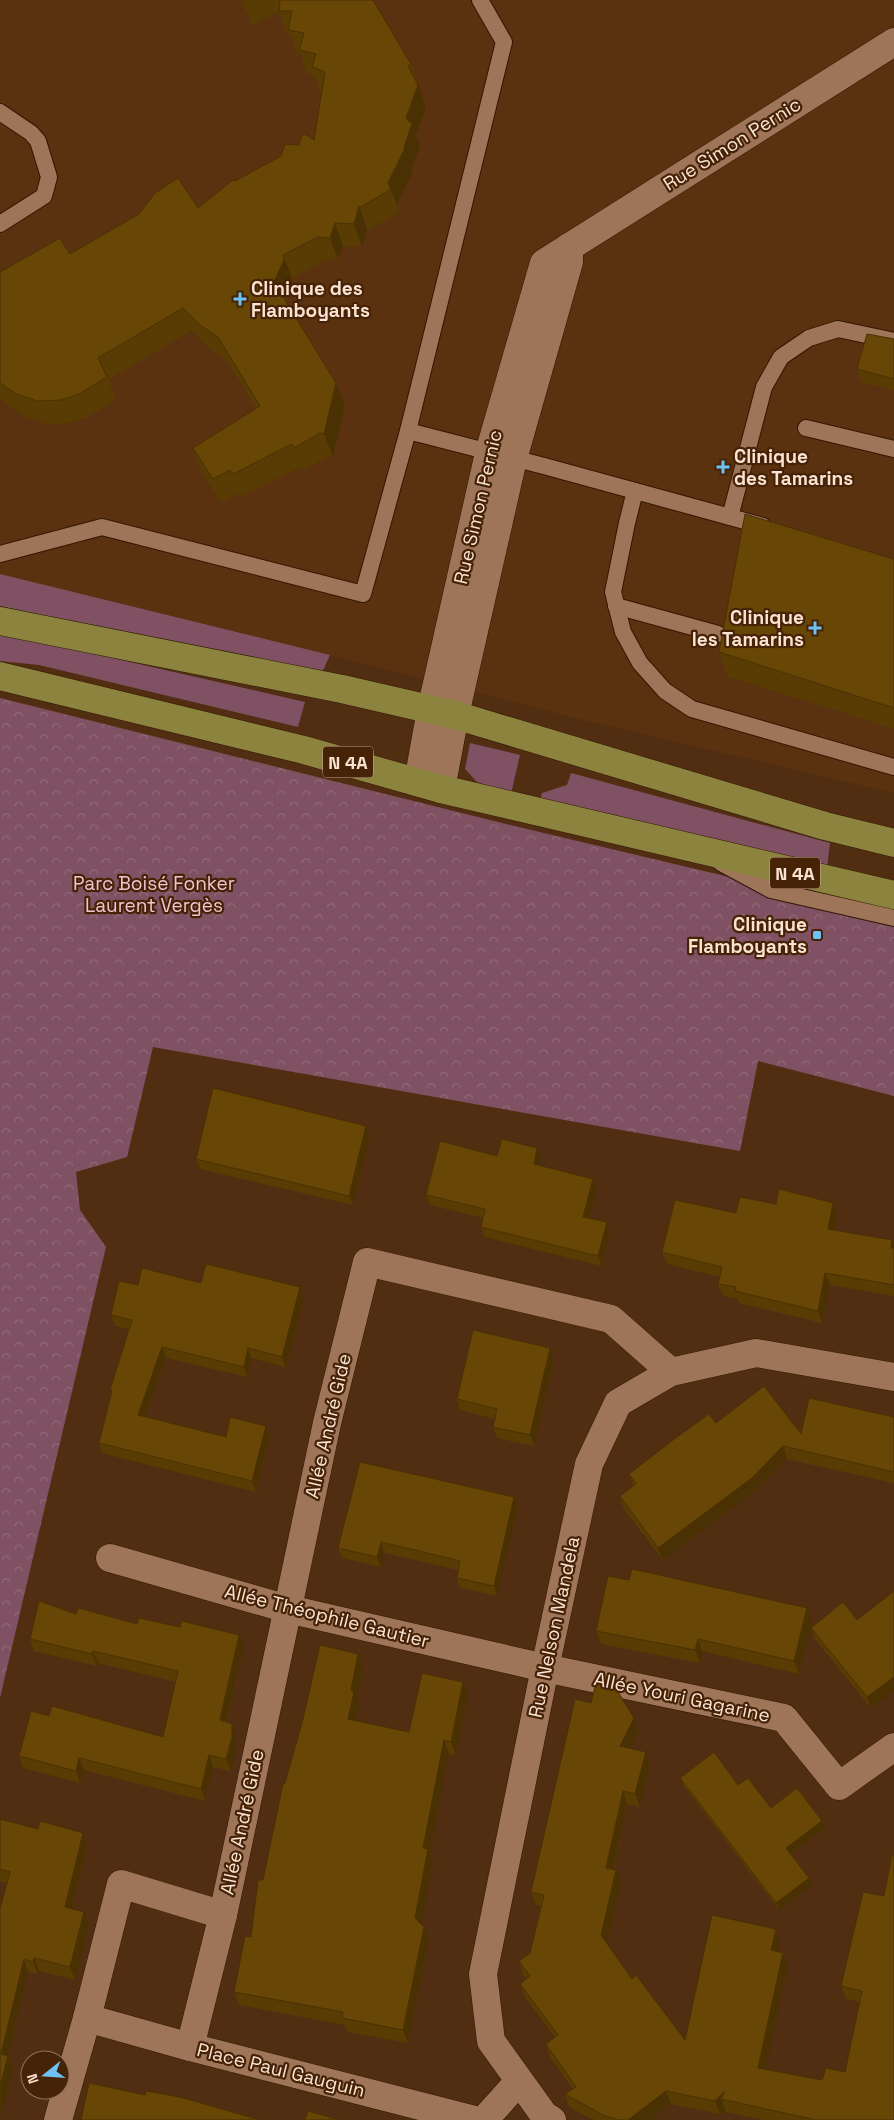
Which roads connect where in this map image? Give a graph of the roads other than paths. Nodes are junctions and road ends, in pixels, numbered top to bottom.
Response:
1 (480, 0) edge
2 (894, 42) edge
3 (0, 112) edge
4 (0, 224) edge
5 (894, 341) edge
6 (806, 428) dead end
7 (408, 431) junction
8 (894, 448) edge
9 (501, 456) junction
10 (635, 491) junction
11 (730, 517) junction
12 (775, 529) edge
13 (0, 554) edge
14 (616, 606) junction
15 (0, 621) edge
16 (718, 634) dead end
17 (0, 676) edge
18 (443, 712) junction
19 (894, 767) edge
20 (429, 786) junction
21 (894, 843) edge
22 (697, 849) junction
23 (894, 895) edge
24 (894, 918) edge
25 (672, 1372) junction
26 (894, 1377) edge
27 (110, 1558) dead end
28 (288, 1609) junction
29 (545, 1668) junction
30 (894, 1748) edge
31 (223, 1915) junction
32 (87, 2018) junction
33 (190, 2047) junction
34 (519, 2081) junction
35 (58, 2120) edge
36 (475, 2120) edge
37 (484, 2120) edge
38 (552, 2120) edge

1 - 7 lane
2 - 9 street, Rue Simon Pernic
3 - 4 lane
5 - 11 lane
6 - 8 lane
7 - 9 lane
7 - 13 lane
9 - 10 lane
9 - 18 street, Rue Simon Pernic
10 - 11 lane
10 - 14 lane
11 - 12 lane
14 - 16 lane
14 - 19 lane
15 - 18 main road
17 - 20 main road, N 4A
18 - 20 street, Rue Simon Pernic
18 - 21 main road
20 - 22 main road, N 4A
22 - 23 main road, N 4A
22 - 24 lane
25 - 26 street, Rue Nelson Mandela
25 - 28 street, Allée André Gide
25 - 29 street, Rue Nelson Mandela
27 - 28 street, Allée Théophile Gautier
28 - 29 street, Allée Théophile Gautier
28 - 31 street, Allée André Gide
29 - 30 street, Allée Youri Gagarine
29 - 34 street, Rue Nelson Mandela
31 - 32 street, Allée André Gide
31 - 33 street, Allée André Gide
32 - 33 street, Place Paul Gauguin
32 - 35 street, Allée André Gide
33 - 36 street, Place Paul Gauguin
34 - 37 street
34 - 38 street, Rue Nelson Mandela

